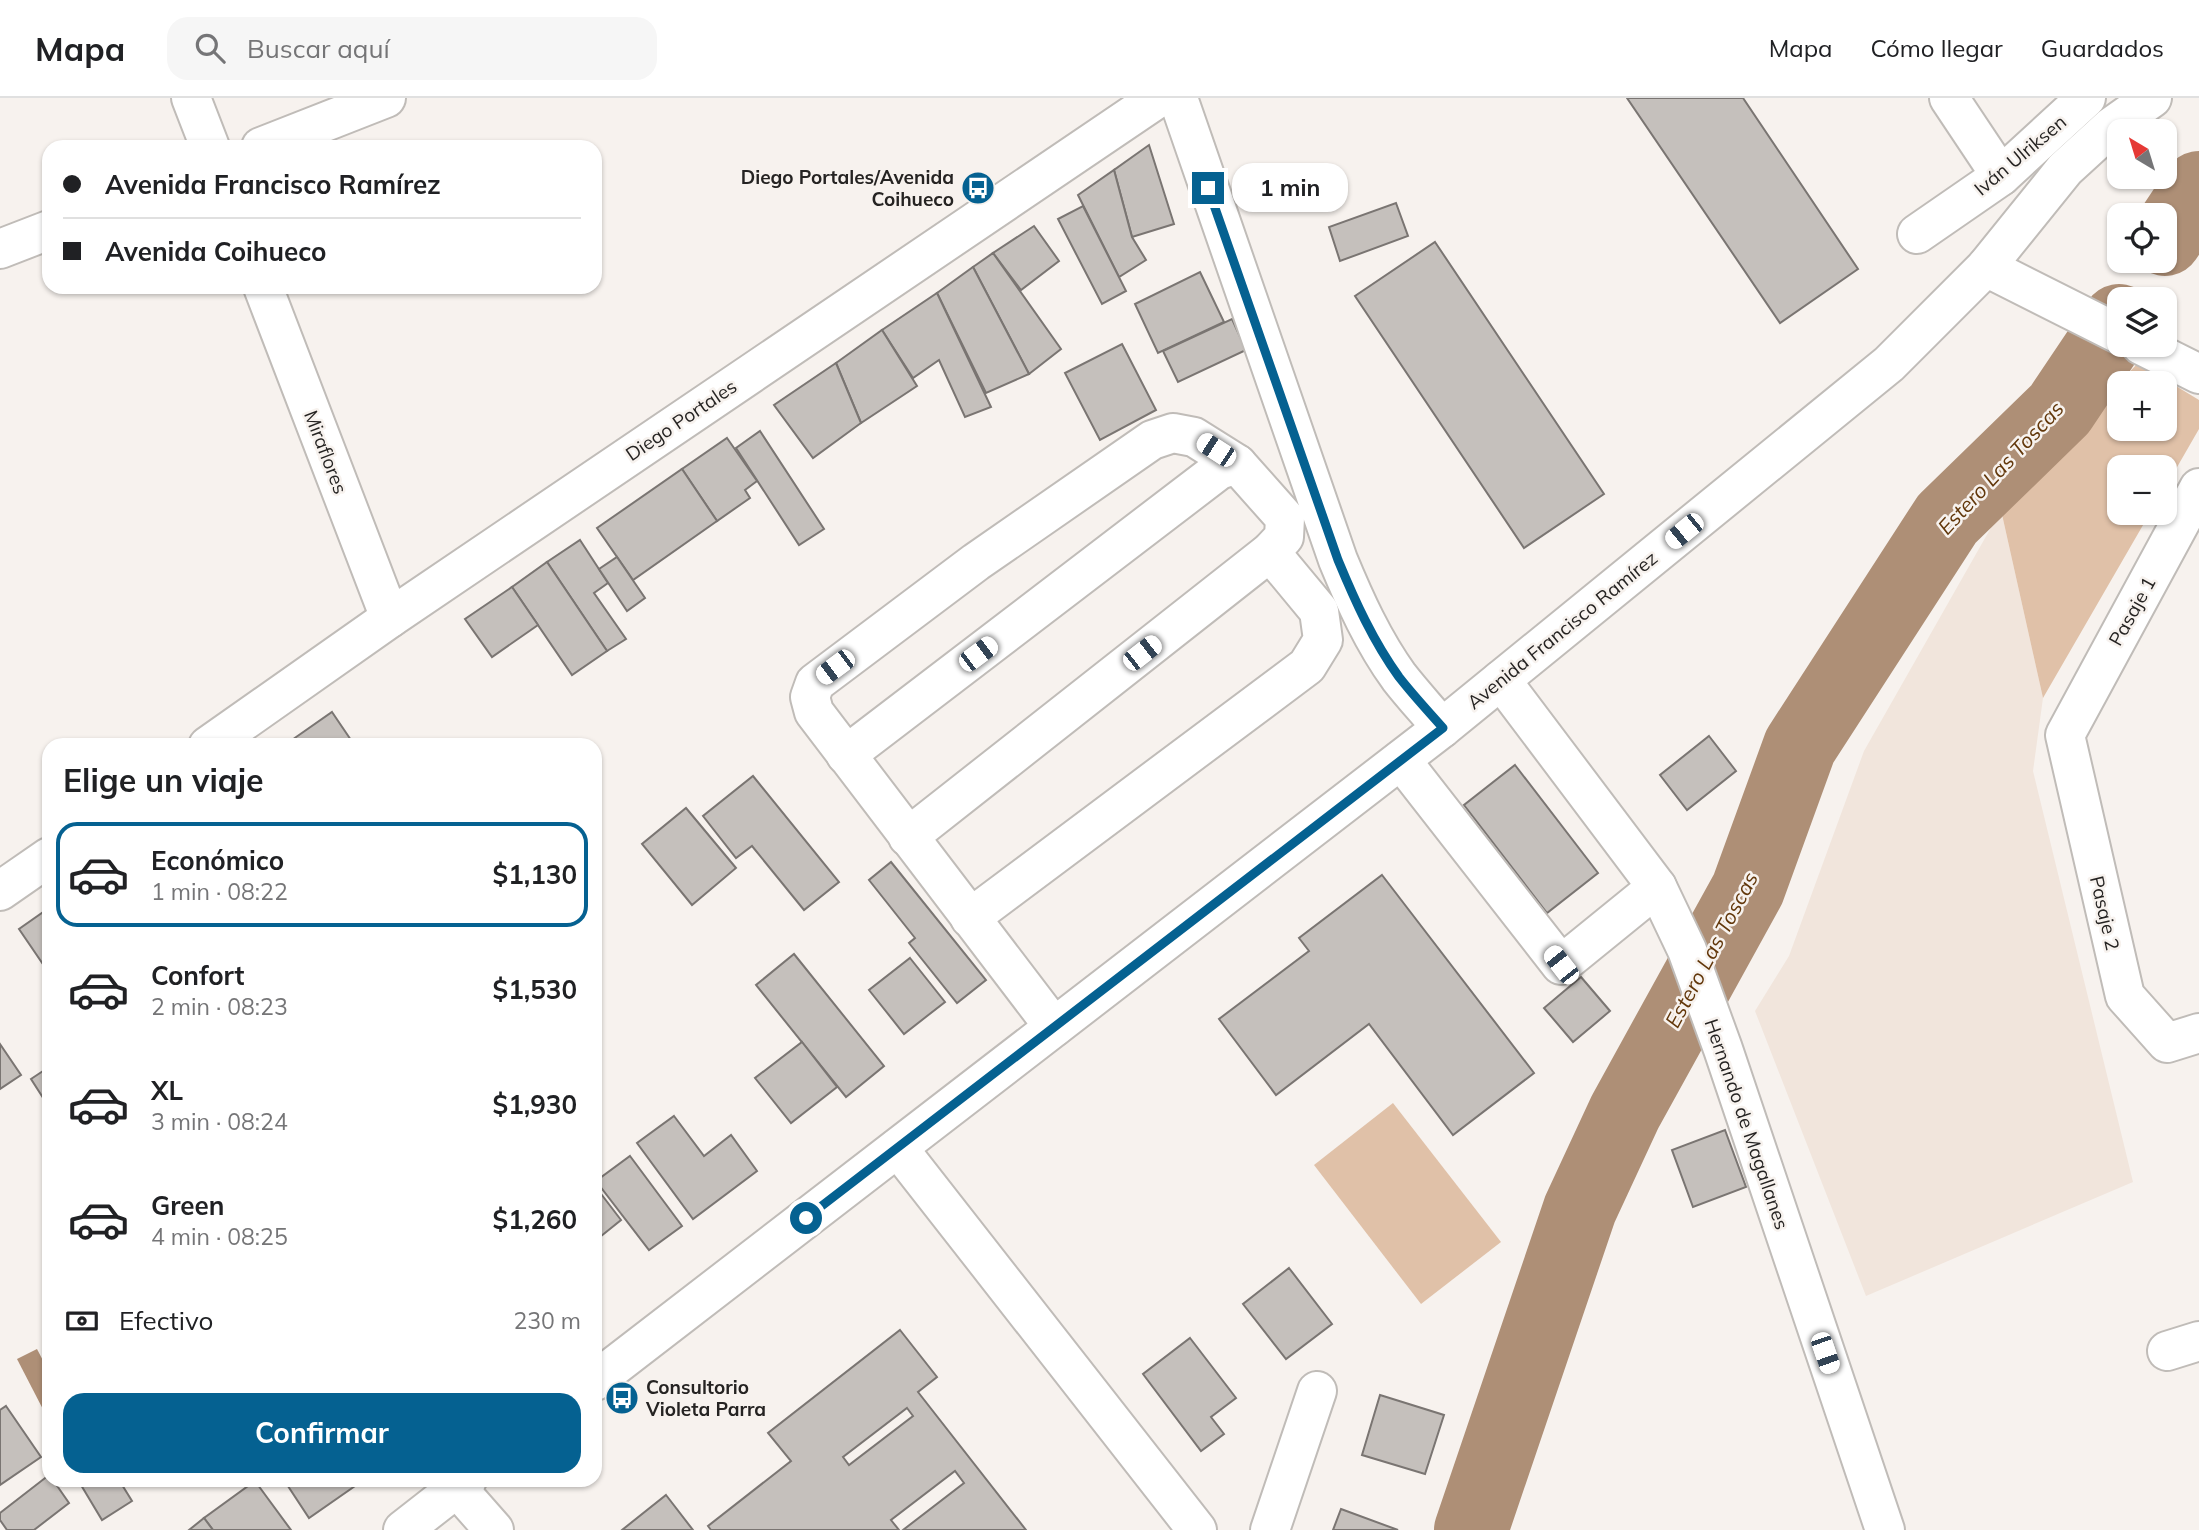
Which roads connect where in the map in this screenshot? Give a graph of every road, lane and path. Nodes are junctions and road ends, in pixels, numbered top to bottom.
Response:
1 (191, 98) edge
2 (386, 98) edge
3 (1158, 98) edge
4 (1178, 98) edge
5 (1949, 98) edge
6 (2086, 98) edge
7 (2152, 98) edge
8 (207, 140) edge
9 (279, 140) edge
10 (2001, 176) junction
11 (42, 233) edge
12 (1917, 234) dead end
13 (0, 250) edge
14 (1986, 267) junction
15 (266, 294) edge
16 (2107, 328) edge
17 (2166, 357) edge
18 (2199, 374) edge
19 (1237, 464) junction
20 (2199, 488) edge
21 (1270, 552) junction
22 (390, 618) junction
23 (1502, 680) junction
24 (1443, 728) junction
25 (2065, 735) joint
26 (219, 738) edge
27 (846, 755) junction
28 (1401, 760) junction
29 (908, 837) junction
30 (42, 862) edge
31 (1657, 887) junction
32 (0, 891) edge
33 (970, 918) junction
34 (1054, 1027) junction
35 (2183, 1038) edge
36 (898, 1148) junction
37 (602, 1376) edge
38 (1317, 1391) dead end
39 (458, 1487) edge
40 (464, 1487) edge
41 (402, 1530) edge
42 (494, 1530) edge
43 (1197, 1530) edge
44 (1270, 1530) edge
45 (1885, 1530) edge

1 - 8 main road
2 - 9 main road
3 - 22 main road, Diego Portales
4 - 24 main road
5 - 10 main road
6 - 10 main road, Iván Ulriksen
7 - 14 main road, Avenida Francisco Ramírez
10 - 12 main road, Iván Ulriksen
11 - 13 main road
14 - 16 main road
14 - 23 main road, Avenida Francisco Ramírez
15 - 22 main road, Miraflores
17 - 18 main road
19 - 21 main road
19 - 27 main road
19 - 27 main road
20 - 25 main road, Pasaje 1
21 - 29 main road
21 - 33 main road
22 - 26 main road, Diego Portales
23 - 24 main road, Avenida Francisco Ramírez
23 - 31 main road, Hernando de Magallanes
24 - 28 main road, Avenida Francisco Ramírez
25 - 35 main road, Pasaje 2
27 - 29 main road
28 - 31 main road
28 - 34 main road, Avenida Francisco Ramírez
29 - 33 main road
30 - 32 main road
31 - 45 main road, Hernando de Magallanes
33 - 34 main road
34 - 36 main road, Avenida Francisco Ramírez
36 - 37 main road, Avenida Francisco Ramírez
36 - 43 main road
38 - 44 main road
39 - 41 main road
40 - 42 main road

